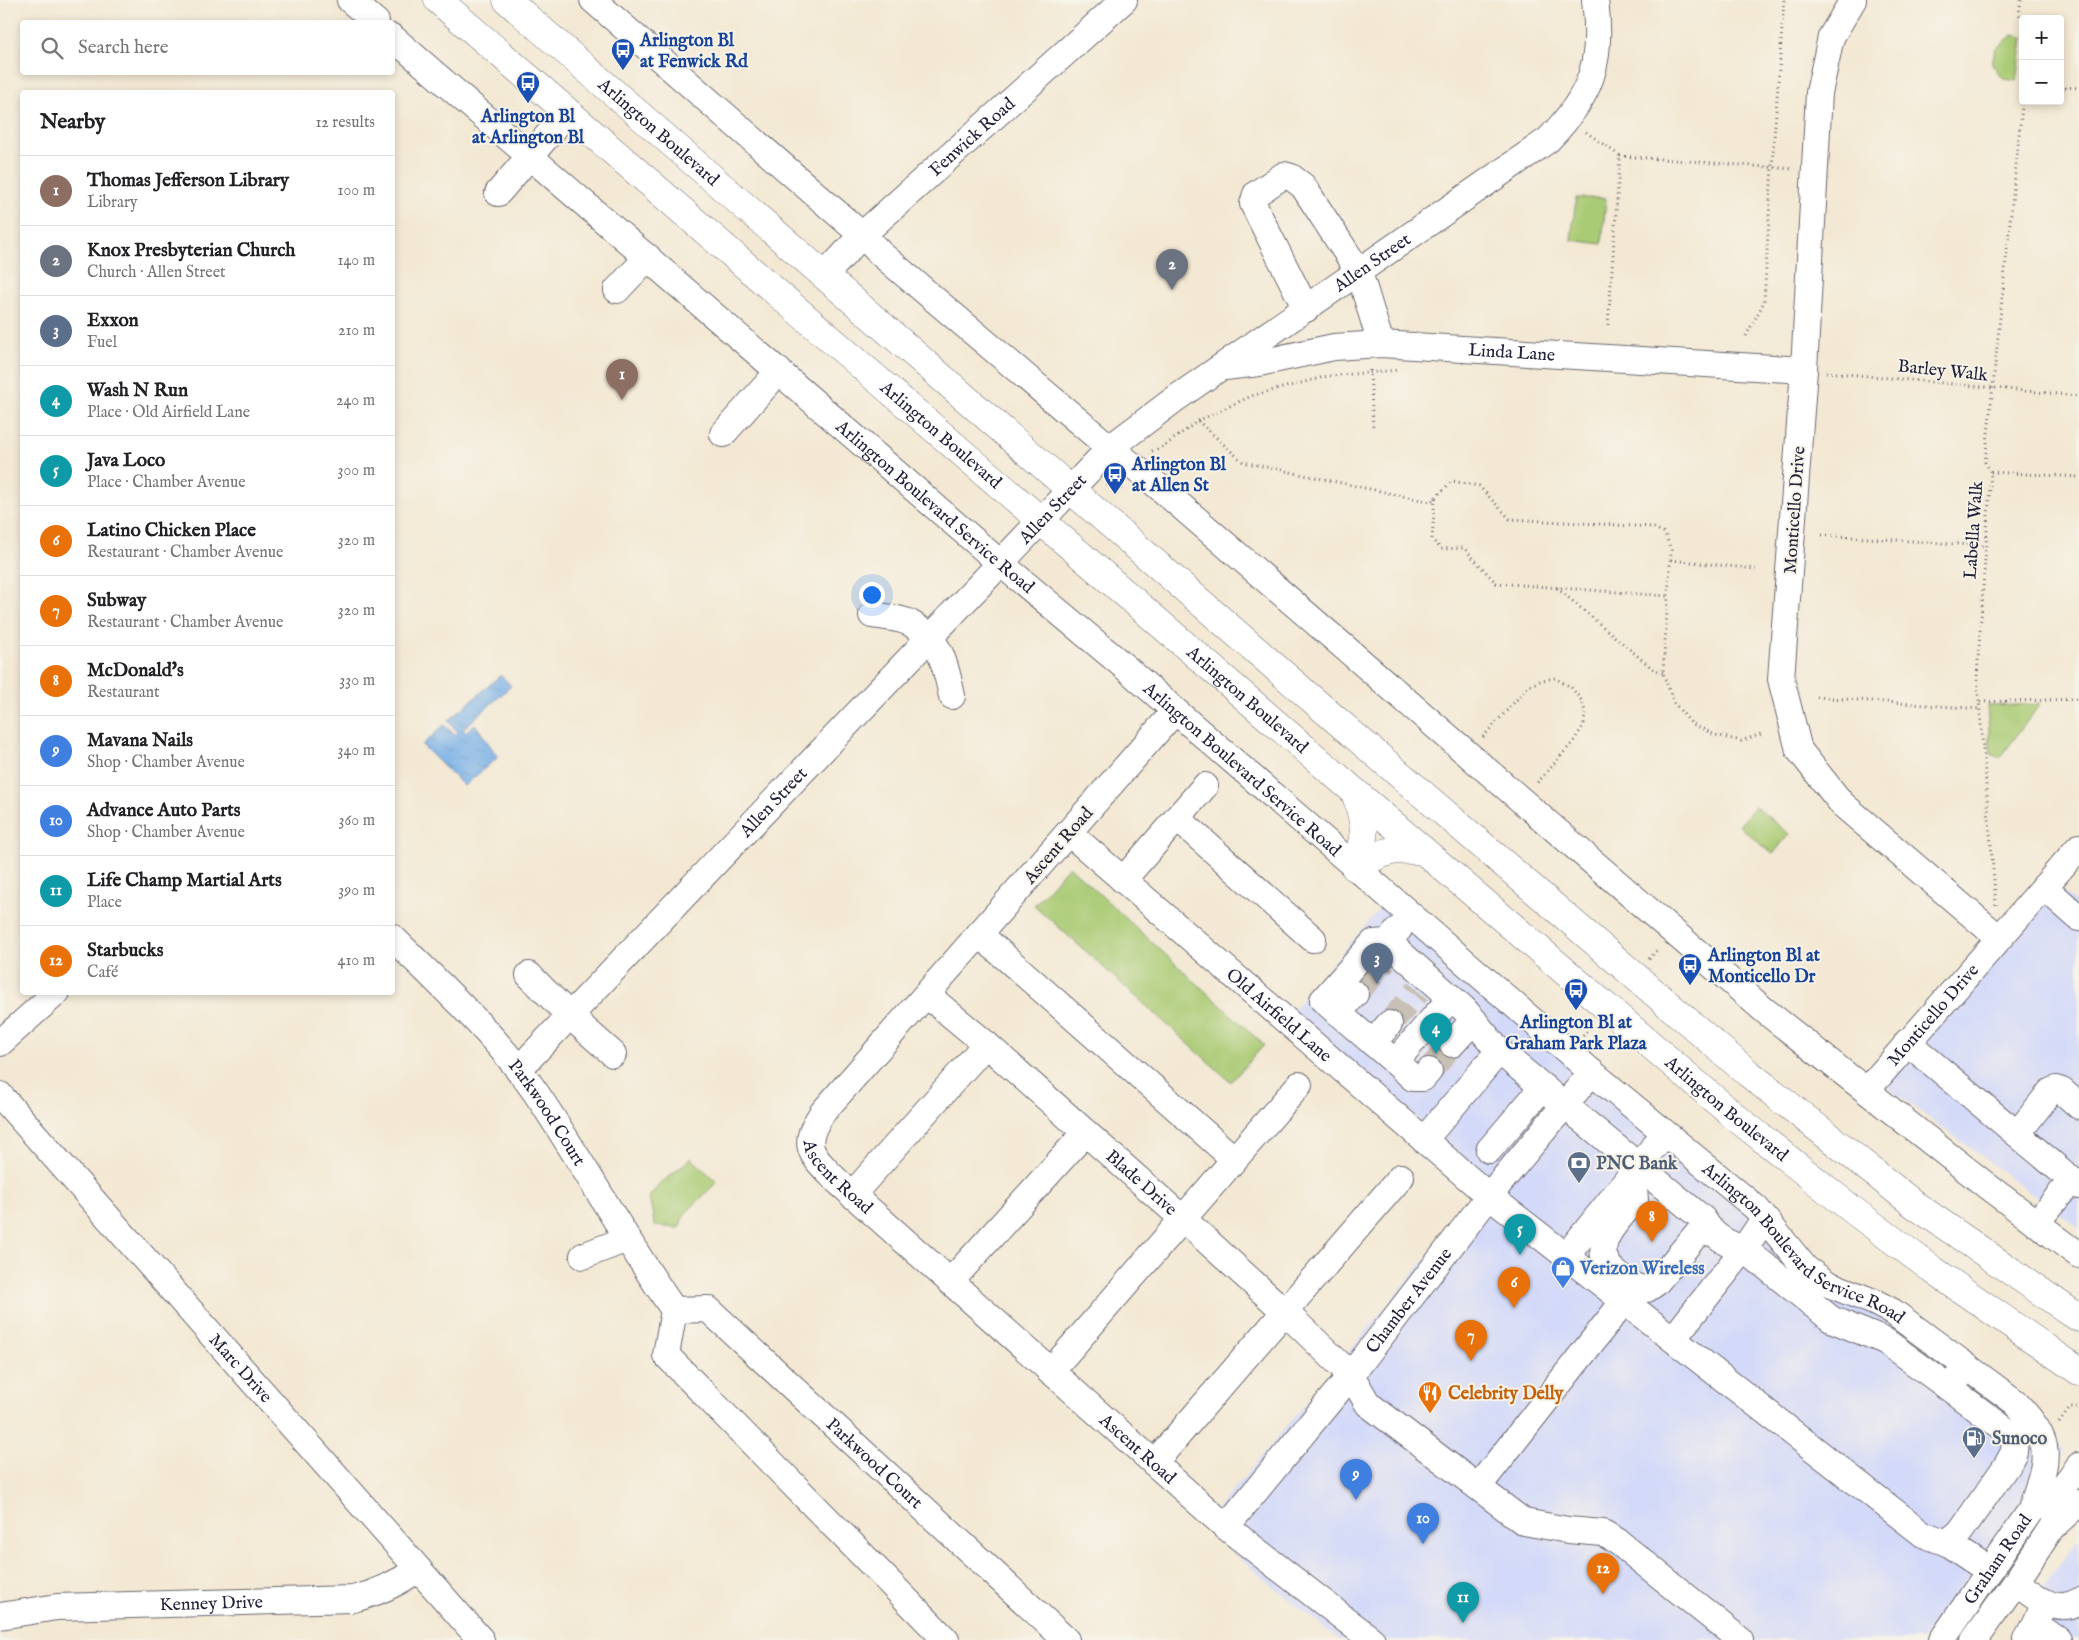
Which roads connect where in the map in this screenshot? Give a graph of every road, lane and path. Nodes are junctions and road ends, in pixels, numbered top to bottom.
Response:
1 (350, 0) edge
2 (438, 0) edge
3 (507, 0) edge
4 (593, 0) edge
5 (1124, 0) edge
6 (1595, 0) edge
7 (1784, 0) edge
8 (1853, 0) edge
9 (2021, 0) edge
10 (2019, 15) edge
11 (374, 20) edge
12 (395, 40) edge
13 (2064, 87) edge
14 (2079, 88) edge
15 (2022, 105) edge
16 (568, 112) junction
17 (1568, 119) junction
18 (532, 156) junction
19 (1620, 156) junction
20 (1772, 167) junction
21 (1815, 170) junction
22 (498, 193) dead end
23 (862, 235) junction
24 (648, 257) junction
25 (1359, 272) junction
26 (825, 275) junction
27 (618, 290) dead end
28 (1306, 309) junction
29 (1608, 326) dead end
30 (1746, 336) dead end
31 (1375, 344) junction
32 (1222, 368) junction
33 (1404, 370) dead end
34 (1804, 370) junction
35 (779, 371) junction
36 (1370, 372) junction
37 (1993, 389) junction
38 (2079, 396) edge
39 (1198, 421) junction
40 (1372, 428) dead end
41 (724, 434) dead end
42 (1110, 448) junction
43 (1151, 452) dead end
44 (1992, 472) junction
45 (2079, 477) edge
46 (1070, 488) junction
47 (1435, 498) junction
48 (1040, 519) junction
49 (1822, 535) dead end
50 (1986, 546) junction
51 (1671, 560) junction
52 (999, 562) junction
53 (1756, 569) dead end
54 (1556, 588) junction
55 (1668, 596) junction
56 (872, 615) dead end
57 (928, 637) junction
58 (1663, 673) junction
59 (952, 696) dead end
60 (1817, 697) dead end
61 (2079, 699) edge
62 (1980, 702) junction
63 (1981, 709) junction
64 (1176, 711) junction
65 (1764, 733) dead end
66 (1480, 741) dead end
67 (1205, 786) dead end
68 (1534, 788) dead end
69 (1355, 792) junction
70 (1177, 818) junction
71 (1069, 833) junction
72 (2079, 847) edge
73 (1424, 851) junction
74 (1355, 867) junction
75 (1123, 880) junction
76 (2044, 887) junction
77 (1411, 916) junction
78 (2079, 918) edge
79 (979, 934) junction
80 (1999, 938) junction
81 (1313, 939) dead end
82 (395, 940) edge
83 (1660, 947) dead end
84 (1389, 950) junction
85 (1644, 965) dead end
86 (529, 975) dead end
87 (1486, 981) junction
88 (54, 995) edge
89 (927, 995) junction
90 (1463, 1009) junction
91 (570, 1016) junction
92 (1596, 1022) dead end
93 (1581, 1038) dead end
94 (1907, 1042) junction
95 (0, 1044) edge
96 (986, 1044) junction
97 (1452, 1044) tunnel mouth
98 (1499, 1050) junction
99 (613, 1054) dead end
100 (1395, 1062) junction
101 (518, 1070) junction
102 (1429, 1071) tunnel mouth
103 (1592, 1072) junction
104 (1299, 1085) dead end
105 (1543, 1087) junction
106 (1866, 1090) junction
107 (0, 1095) edge
108 (1565, 1105) junction
109 (2079, 1106) edge
110 (1085, 1133) junction
111 (2018, 1133) junction
112 (1664, 1134) junction
113 (1424, 1140) junction
114 (1489, 1150) dead end
115 (1234, 1160) junction
116 (1636, 1170) junction
117 (1401, 1177) dead end
118 (2075, 1183) edge
119 (852, 1195) junction
120 (1489, 1196) junction
121 (1183, 1219) junction
122 (1764, 1219) junction
123 (2036, 1223) junction
124 (1710, 1231) junction
125 (627, 1239) junction
126 (1744, 1249) junction
127 (2079, 1255) edge
128 (583, 1256) dead end
129 (1566, 1256) junction
130 (950, 1282) junction
131 (1624, 1301) junction
132 (674, 1310) junction
133 (1284, 1311) junction
134 (2079, 1318) edge
135 (1902, 1319) junction
136 (1673, 1339) junction
137 (1885, 1341) junction
138 (1968, 1367) junction
139 (2079, 1371) edge
140 (1050, 1372) junction
141 (1351, 1375) junction
142 (1949, 1388) junction
143 (2070, 1408) dead end
144 (2077, 1408) dead end
145 (2023, 1428) junction
146 (1154, 1464) junction
147 (2079, 1466) edge
148 (1478, 1487) junction
149 (2068, 1499) edge
150 (2031, 1510) junction
151 (1226, 1527) junction
152 (1947, 1543) junction
153 (418, 1569) junction
154 (1989, 1571) junction
155 (2016, 1582) junction
156 (2079, 1601) edge
157 (0, 1616) edge
158 (2036, 1622) edge
159 (481, 1640) edge
160 (946, 1640) edge
161 (1066, 1640) edge
162 (1372, 1640) edge
163 (1740, 1640) edge
164 (1942, 1640) edge
165 (1975, 1640) edge
166 (2058, 1640) edge

1 - 11 street
2 - 16 highway, Arlington Boulevard
3 - 26 highway, Arlington Boulevard
4 - 23 street
5 - 23 street, Fenwick Road
6 - 17 street, Allen Street
7 - 20 path
8 - 21 street, Monticello Drive
9 - 10 path
12 - 18 street, Arlington Boulevard Service Road
13 - 14 path
15 - 37 path, Labella Walk
16 - 18 street
16 - 48 highway, Arlington Boulevard
17 - 19 path
17 - 25 street, Allen Street
18 - 22 street
18 - 24 street, Arlington Boulevard Service Road
19 - 20 path
19 - 29 path
20 - 21 path
20 - 30 path
21 - 34 street, Monticello Drive
23 - 26 street, Fenwick Road
23 - 42 street
24 - 27 street
24 - 35 street, Arlington Boulevard Service Road
25 - 28 street, Allen Street
25 - 28 street
25 - 31 street
26 - 46 highway, Arlington Boulevard
28 - 32 street, Allen Street
31 - 32 street, Linda Lane
31 - 34 street, Linda Lane
31 - 36 path
32 - 42 street, Allen Street
33 - 36 path
34 - 37 path, Barley Walk
34 - 80 street, Monticello Drive
35 - 41 street
35 - 52 street, Arlington Boulevard Service Road
36 - 39 path
36 - 40 path
37 - 38 path, Barley Walk
37 - 44 path, Labella Walk
39 - 43 path
39 - 47 path
42 - 46 street, Allen Street
42 - 106 street
44 - 45 path
44 - 50 path, Labella Walk
46 - 48 street, Allen Street
46 - 134 highway, Arlington Boulevard
47 - 51 path
47 - 54 path
48 - 52 street, Allen Street
48 - 69 highway, Arlington Boulevard
49 - 50 path
50 - 62 path, Labella Walk
51 - 53 path
51 - 55 path
52 - 57 street, Allen Street
52 - 64 street, Arlington Boulevard Service Road
54 - 55 path
54 - 58 path
55 - 58 path
56 - 57 street
57 - 59 street
57 - 91 street, Allen Street
58 - 65 path
60 - 63 path
61 - 62 path
62 - 63 path, Labella Walk
63 - 80 path, Labella Walk
64 - 71 street, Ascent Road
64 - 74 street, Arlington Boulevard Service Road
66 - 68 path
67 - 70 street
69 - 73 highway, Arlington Boulevard
69 - 74 highway
70 - 75 street
70 - 81 street
71 - 75 street, Old Airfield Lane
71 - 79 street, Ascent Road
72 - 76 street, Monticello Drive
73 - 74 highway
73 - 139 highway, Arlington Boulevard
74 - 77 street, Arlington Boulevard Service Road
75 - 113 street, Old Airfield Lane
76 - 78 street
76 - 80 street, Monticello Drive
77 - 84 street
77 - 87 street, Arlington Boulevard Service Road
79 - 89 street, Ascent Road
79 - 115 street
80 - 94 street, Monticello Drive
82 - 101 street, Parkwood Court
83 - 85 path
84 - 90 street
84 - 100 street
86 - 91 street
87 - 90 street
87 - 103 street, Arlington Boulevard Service Road
88 - 95 street
89 - 96 street, Blade Drive
89 - 119 street, Ascent Road
90 - 97 street
90 - 98 street
90 - 100 street
91 - 99 street
91 - 101 street, Allen Street
92 - 93 path
94 - 106 street, Monticello Drive
94 - 111 street
96 - 110 street, Blade Drive
96 - 119 street
98 - 105 street
98 - 113 street
100 - 102 street
101 - 125 street, Parkwood Court
103 - 108 street, Chamber Avenue
103 - 112 street, Arlington Boulevard Service Road
104 - 115 street
105 - 108 street
105 - 114 street
106 - 123 street
107 - 153 street, Marc Drive
108 - 116 street
108 - 120 street, Chamber Avenue
109 - 111 street
110 - 121 street, Blade Drive
110 - 130 street
111 - 118 street
112 - 116 street
112 - 122 street, Arlington Boulevard Service Road
113 - 120 street, Old Airfield Lane
115 - 121 street
116 - 124 street
116 - 124 street
116 - 129 street
117 - 133 street
118 - 123 street
119 - 130 street, Ascent Road
120 - 129 street, Old Airfield Lane
120 - 141 street, Chamber Avenue
121 - 133 street, Blade Drive
121 - 140 street
122 - 126 street
122 - 135 street, Arlington Boulevard Service Road
123 - 127 street
124 - 126 street
125 - 128 street
125 - 132 street, Parkwood Court
126 - 136 street
126 - 137 street
129 - 131 street, Old Airfield Lane
130 - 140 street, Ascent Road
131 - 136 street, Old Airfield Lane
131 - 148 street
132 - 160 street
132 - 161 street, Parkwood Court
133 - 141 street, Blade Drive
133 - 146 street
135 - 137 street
135 - 138 street, Arlington Boulevard Service Road
136 - 152 street, Old Airfield Lane
137 - 142 street
138 - 142 street
138 - 145 street, Arlington Boulevard Service Road
140 - 146 street, Ascent Road
141 - 148 street, Blade Drive
141 - 151 street, Chamber Avenue
142 - 145 street
143 - 144 path
145 - 150 street, Arlington Boulevard Service Road
145 - 152 street
146 - 151 street, Ascent Road
147 - 149 street, Graham Road
148 - 163 street, Blade Drive
149 - 150 street, Graham Road
149 - 155 street
150 - 154 street, Graham Road
151 - 162 street, Ascent Road
152 - 154 street, Old Airfield Lane
153 - 157 street, Kenney Drive
153 - 159 street, Marc Drive
154 - 164 street, Graham Road
155 - 158 street
155 - 165 street
156 - 158 street
158 - 166 street

